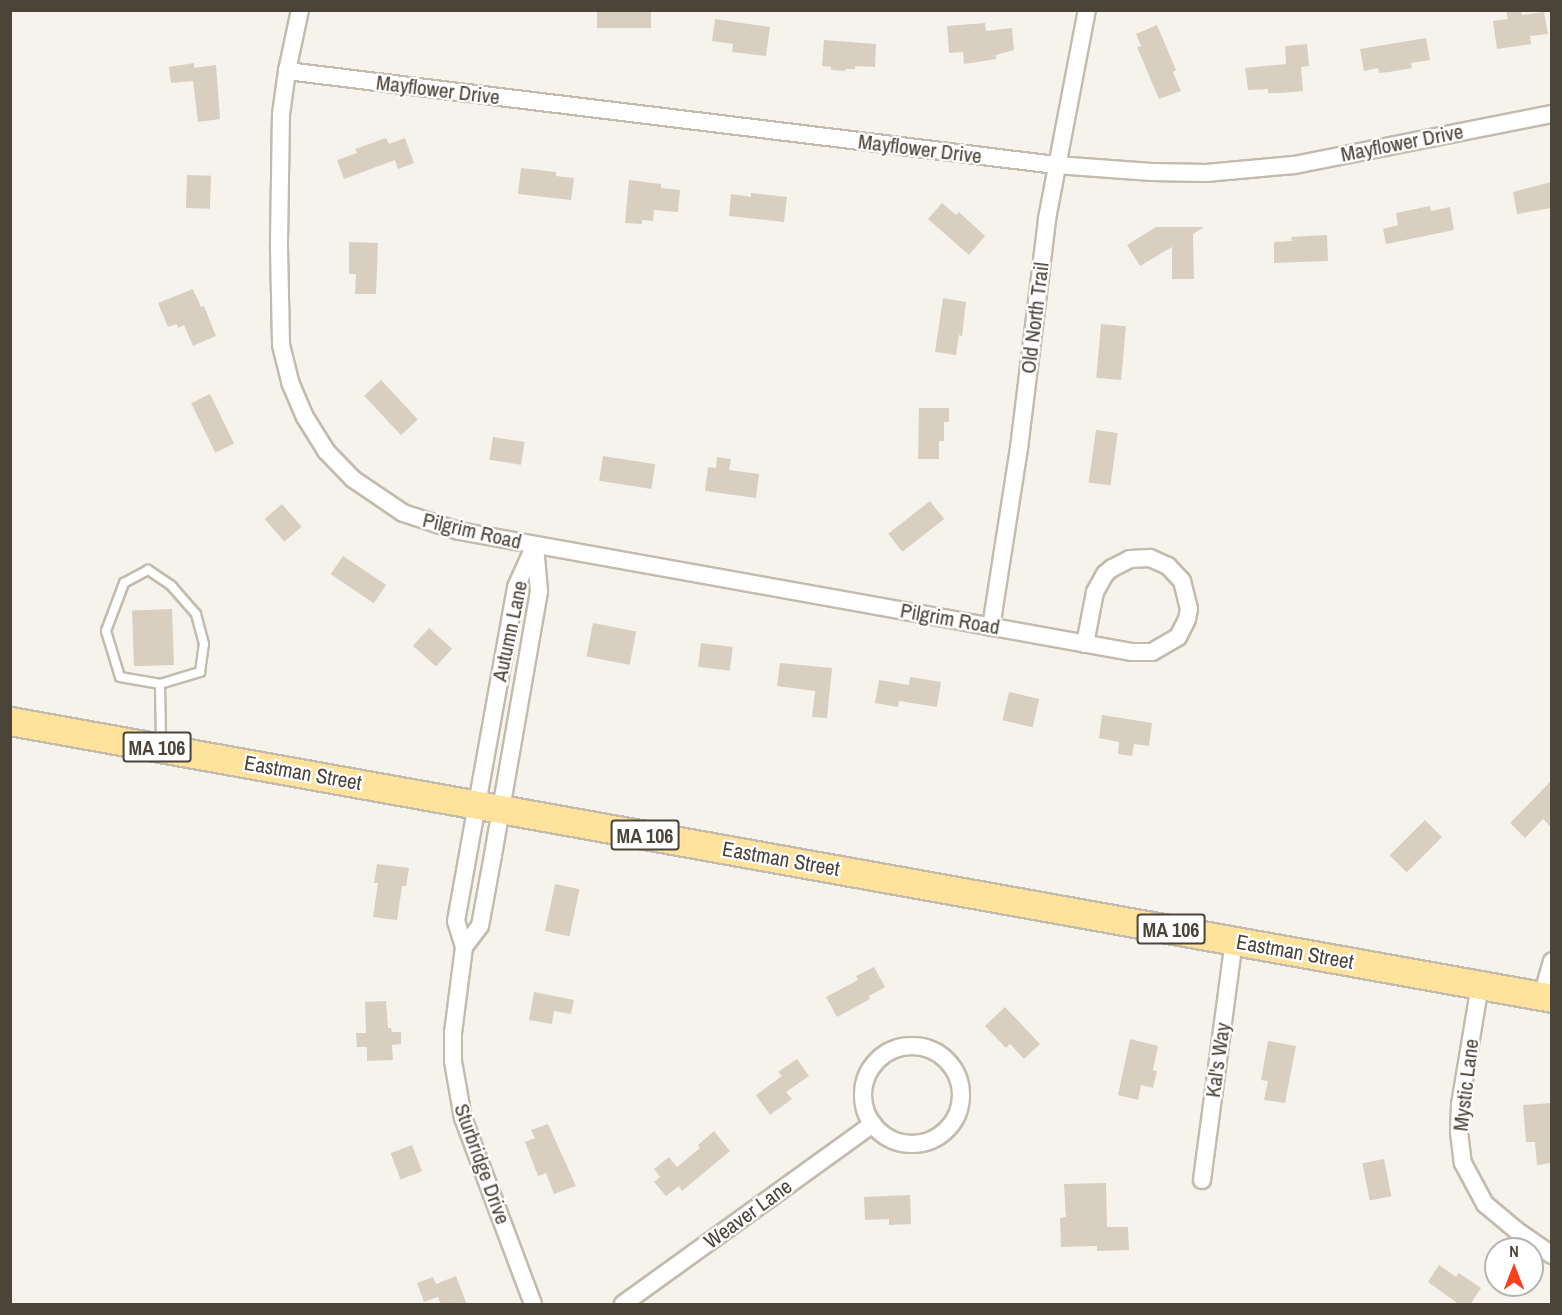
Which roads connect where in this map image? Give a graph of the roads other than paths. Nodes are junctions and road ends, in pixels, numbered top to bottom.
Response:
1 (300, 10) edge
2 (1087, 10) edge
3 (287, 71) junction
4 (1551, 114) edge
5 (1056, 165) junction
6 (535, 545) junction
7 (991, 627) junction
8 (1085, 644) junction
9 (160, 684) junction
10 (10, 721) edge
11 (161, 748) junction
12 (488, 807) junction
13 (1234, 941) junction
14 (465, 947) junction
15 (1551, 961) edge
16 (1480, 985) junction
17 (1547, 997) edge
18 (873, 1124) junction
19 (1202, 1179) dead end
20 (1551, 1255) edge
21 (533, 1305) edge
22 (622, 1305) edge

1 - 3 street, Pilgrim Road
2 - 5 street, Old North Trail
3 - 5 street, Mayflower Drive
3 - 6 street, Pilgrim Road
4 - 5 street, Mayflower Drive
5 - 7 street, Old North Trail
6 - 7 street, Pilgrim Road
6 - 12 street, Autumn Lane
6 - 12 street, Autumn Lane
7 - 8 street, Pilgrim Road
8 - 8 street, Pilgrim Road
9 - 9 lane
9 - 11 lane
10 - 11 main road, Eastman Street / MA 106
11 - 12 main road, Eastman Street / MA 106
12 - 13 main road, Eastman Street / MA 106
12 - 14 street, Sturbridge Drive
12 - 14 street, Sturbridge Drive
13 - 16 main road, Eastman Street / MA 106
13 - 19 street, Kal's Way
14 - 21 street, Sturbridge Drive
15 - 17 street
16 - 17 main road, Eastman Street / MA 106
16 - 20 street, Mystic Lane
18 - 18 street
18 - 22 street, Weaver Lane

